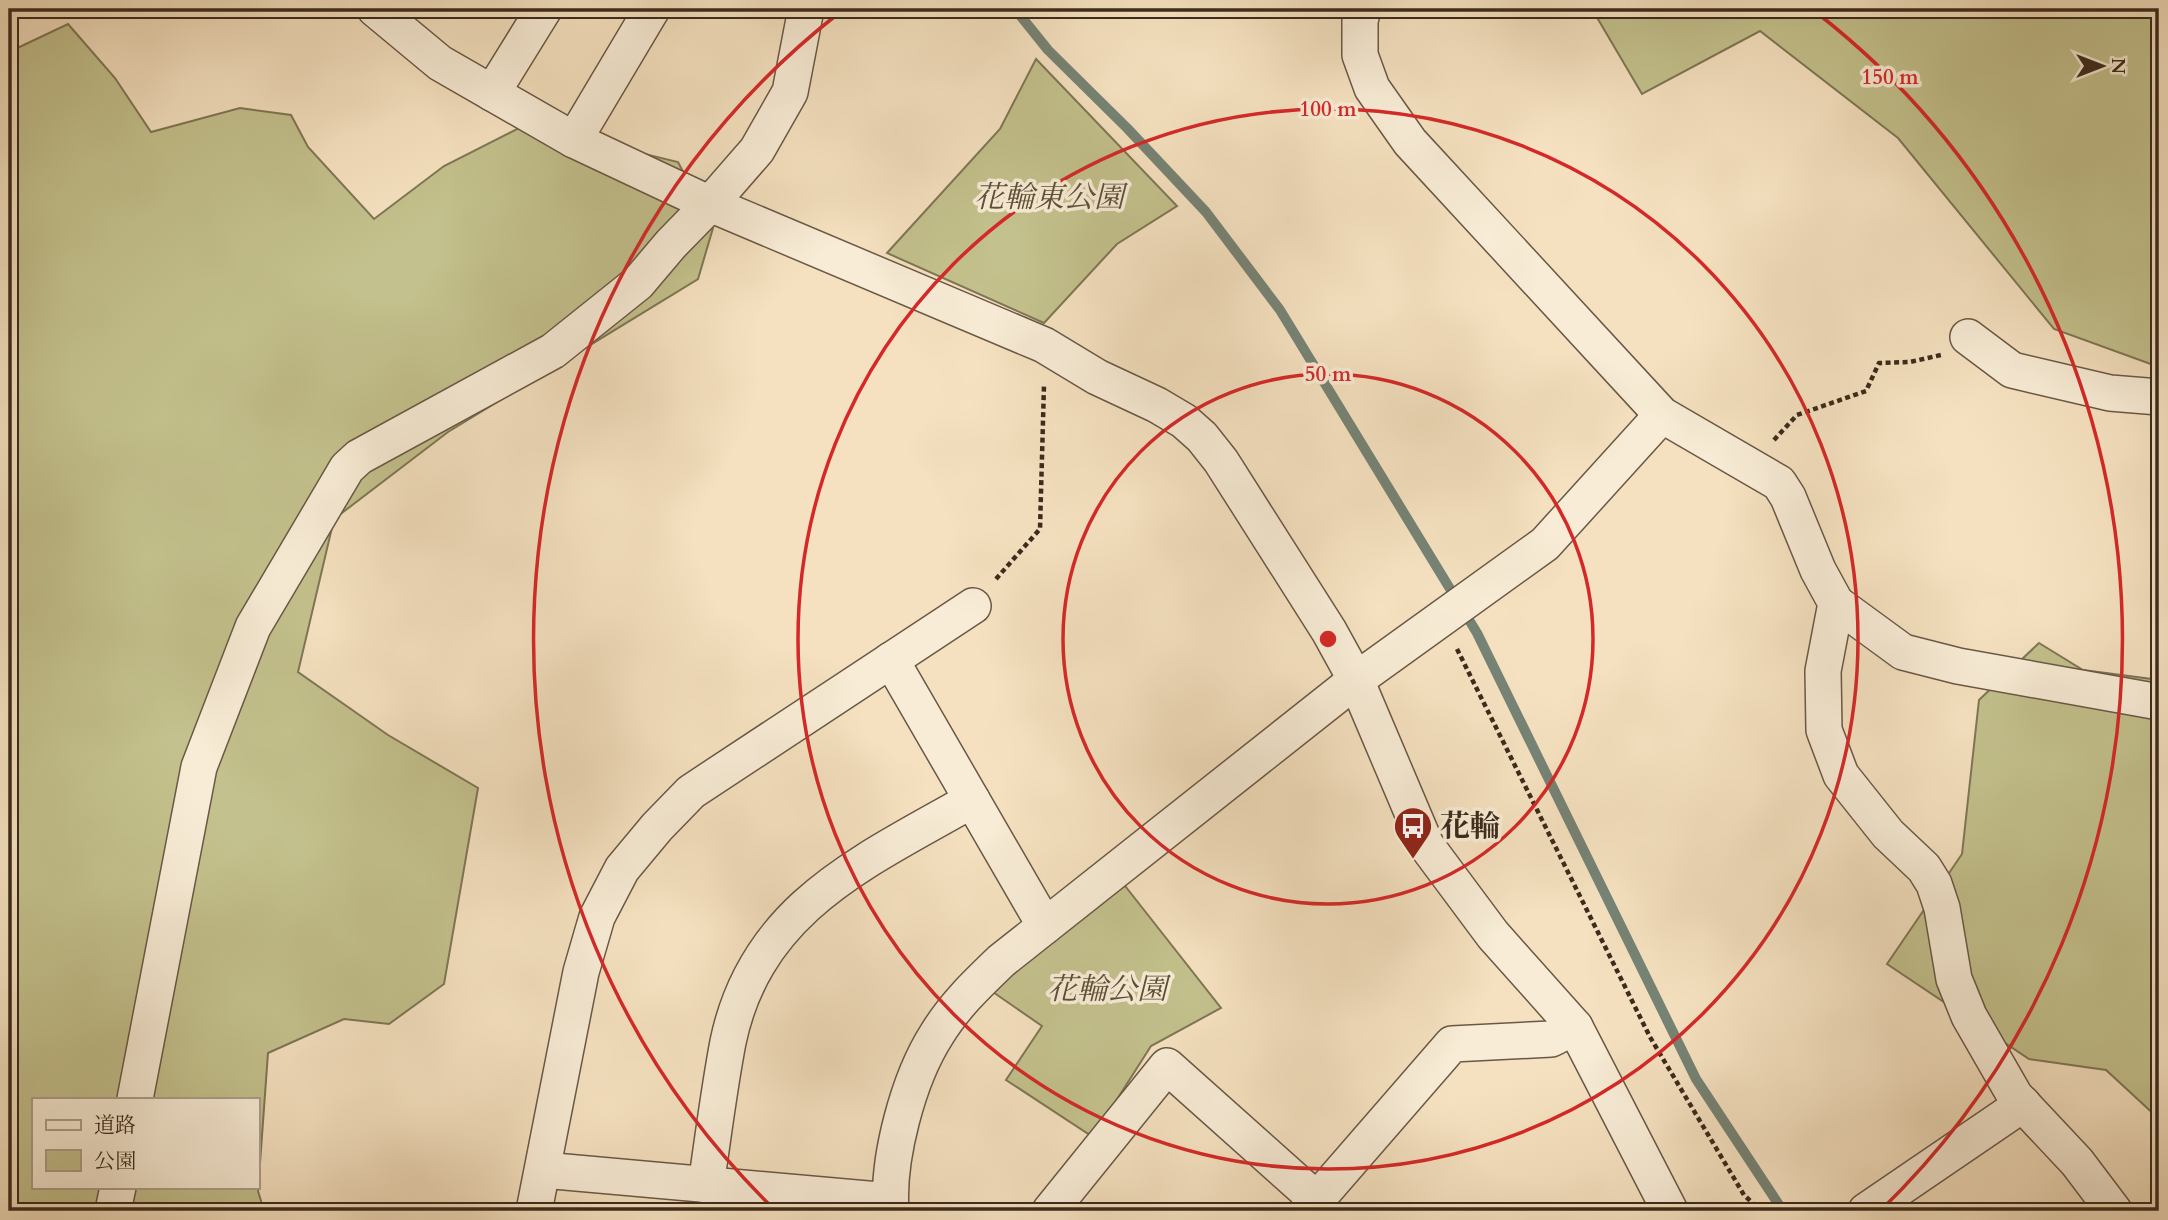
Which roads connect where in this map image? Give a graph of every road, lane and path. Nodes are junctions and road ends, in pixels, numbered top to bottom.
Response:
1 (375, 9) edge
2 (544, 9) edge
3 (652, 9) edge
4 (806, 9) edge
5 (1353, 13) edge
6 (492, 93) junction
7 (574, 140) junction
8 (710, 204) junction
9 (1968, 337) joint
10 (1044, 345) junction
11 (2159, 397) edge
12 (1662, 415) junction
13 (1749, 467) junction
14 (1836, 603) junction
15 (973, 606) joint
16 (1441, 617) junction
17 (891, 660) junction
18 (1356, 680) junction
19 (2159, 702) edge
20 (972, 800) junction
21 (1045, 926) junction
22 (1574, 1027) junction
23 (135, 1098) edge
24 (2024, 1104) junction
25 (543, 1170) junction
26 (706, 1185) junction
27 (118, 1188) edge
28 (1312, 1205) edge
29 (891, 1206) edge
30 (113, 1211) edge
31 (534, 1211) edge
32 (1050, 1211) edge
33 (1670, 1211) edge
34 (1761, 1211) edge
35 (1866, 1211) edge
36 (2114, 1211) edge

1 - 6 street
2 - 6 street
3 - 7 street
4 - 8 street
5 - 12 street
6 - 7 street
7 - 8 street
8 - 10 street
8 - 23 street
9 - 11 street
9 - 13 path
10 - 15 path
10 - 18 street
12 - 13 street
12 - 16 street
13 - 14 street
14 - 19 street
14 - 24 street
15 - 17 street
16 - 18 street
16 - 34 path
17 - 20 street
17 - 25 street
18 - 21 street
18 - 22 street
20 - 21 street
20 - 26 street
21 - 29 street
22 - 28 street
22 - 33 street
24 - 35 street
24 - 36 street
25 - 26 street
25 - 31 street
26 - 29 street
27 - 30 street
28 - 32 street

